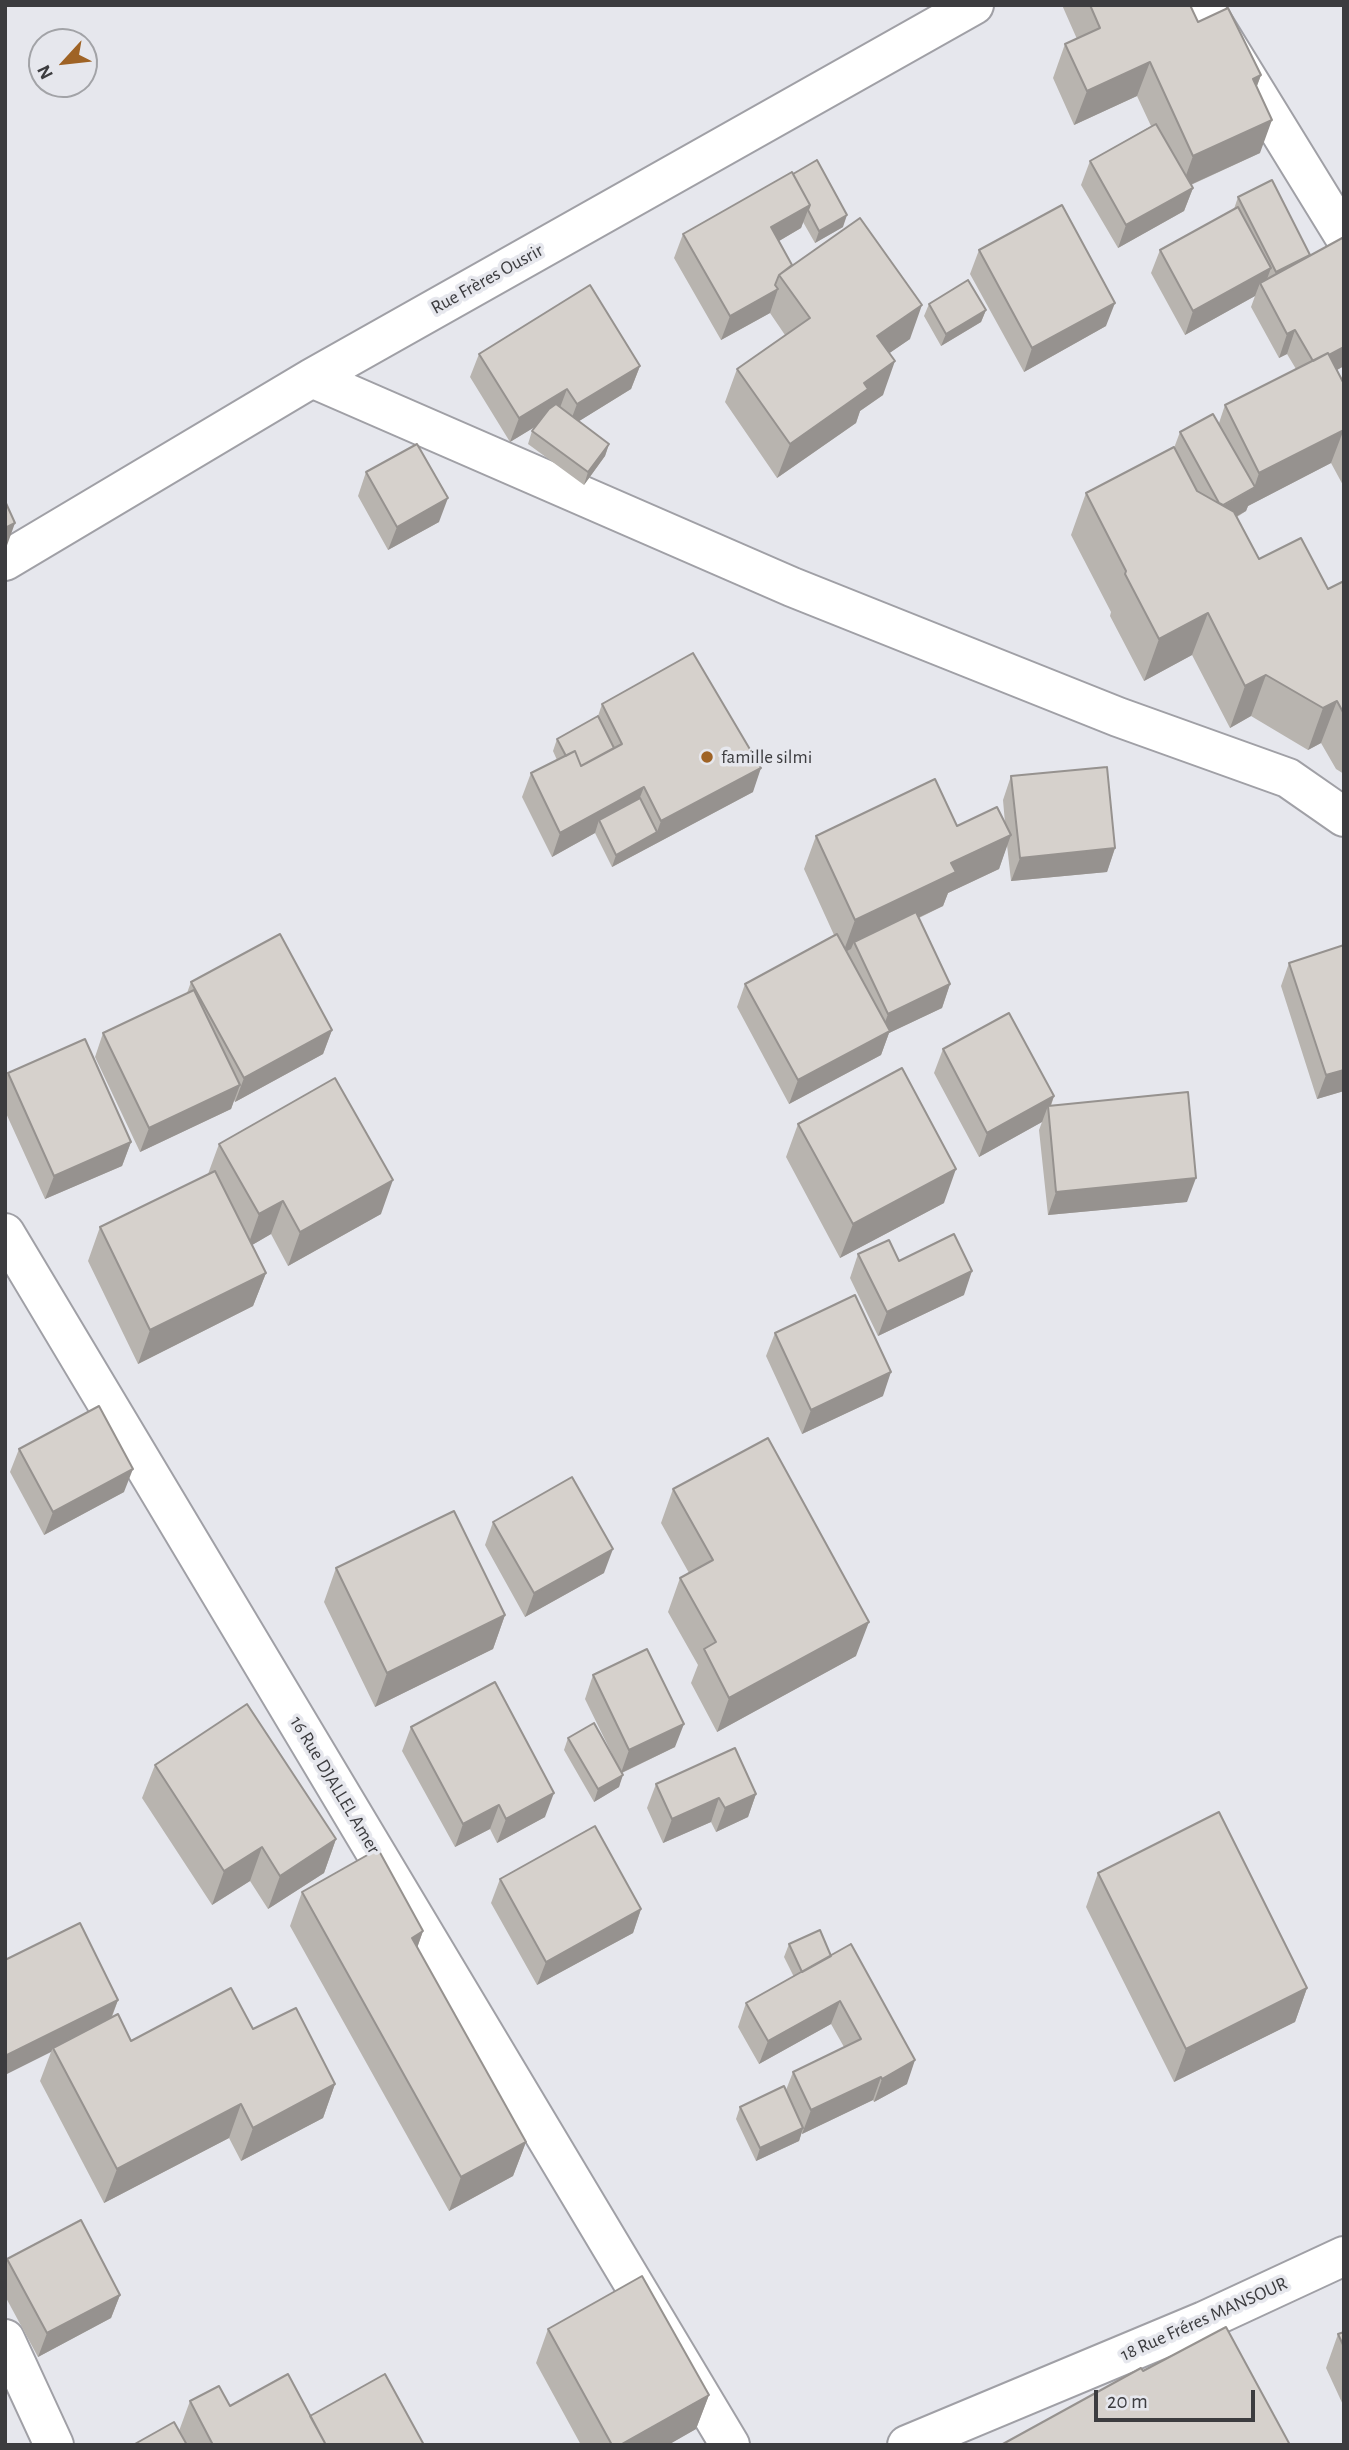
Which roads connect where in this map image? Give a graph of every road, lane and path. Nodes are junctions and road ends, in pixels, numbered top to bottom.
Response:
1 (974, 5) edge
2 (1202, 5) edge
3 (1344, 236) edge
4 (312, 377) junction
5 (5, 561) edge
6 (1344, 817) edge
7 (5, 1233) edge
8 (1344, 2256) edge
9 (1204, 2321) junction
10 (5, 2339) edge
11 (1227, 2355) edge
12 (54, 2445) edge
13 (730, 2445) edge
14 (907, 2445) edge

1 - 4 street, Rue Frères Ousrir
2 - 3 street
4 - 5 street, Rue Frères Ousrir
4 - 6 street
7 - 13 street, 16 Rue DJALLEL Amer
8 - 9 street, 18 Rue Fréres MANSOUR
9 - 11 street
9 - 14 street, 18 Rue Fréres MANSOUR
10 - 12 street

